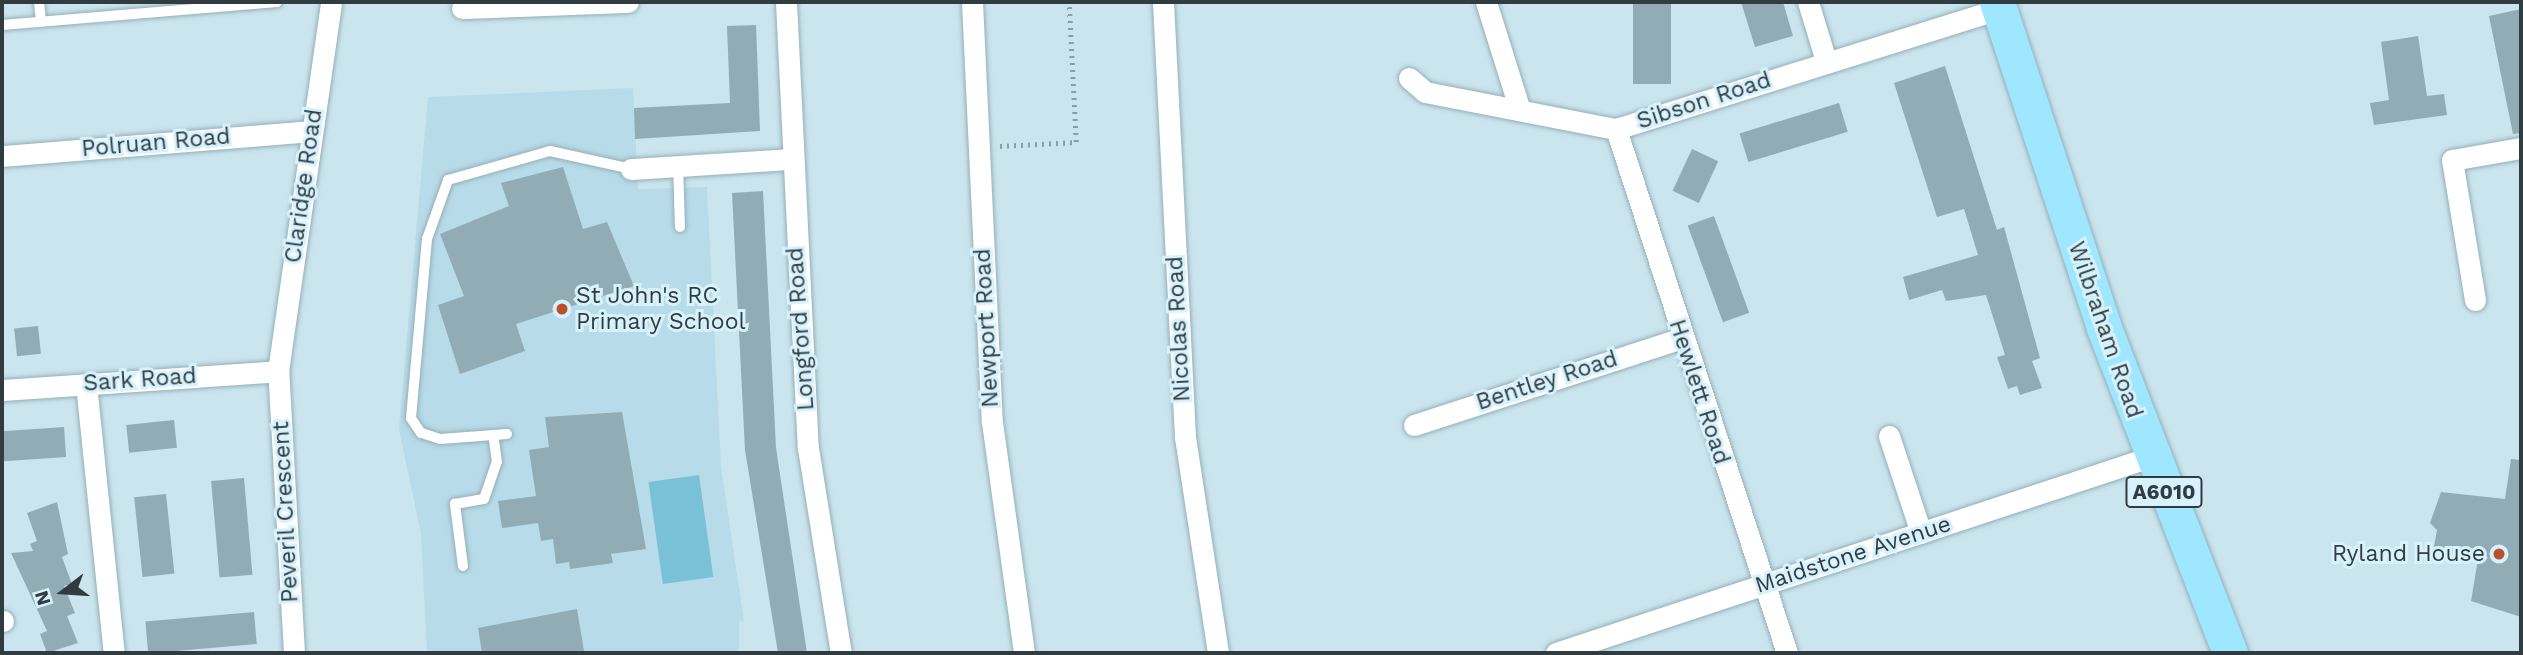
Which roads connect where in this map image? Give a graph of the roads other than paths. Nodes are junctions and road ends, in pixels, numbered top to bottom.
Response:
1 (39, 2) edge
2 (277, 2) edge
3 (331, 2) edge
4 (628, 2) edge
5 (786, 2) edge
6 (972, 2) edge
7 (1163, 2) edge
8 (1486, 2) edge
9 (1808, 2) edge
10 (166, 6) edge
11 (1998, 6) edge
12 (462, 8) dead end
13 (41, 22) junction
14 (2, 25) edge
15 (1826, 61) junction
16 (1409, 78) dead end
17 (1519, 107) junction
18 (1616, 129) junction
19 (311, 131) junction
20 (2521, 148) edge
21 (2, 156) edge
22 (790, 159) junction
23 (678, 164) junction
24 (631, 169) joint
25 (680, 226) dead end
26 (2475, 300) dead end
27 (1681, 338) junction
28 (278, 371) junction
29 (86, 384) junction
30 (2, 390) edge
31 (1414, 425) dead end
32 (507, 434) dead end
33 (493, 435) junction
34 (1889, 436) dead end
35 (2150, 457) junction
36 (1921, 533) junction
37 (463, 566) dead end
38 (1763, 585) junction
39 (114, 653) edge
40 (294, 653) edge
41 (841, 653) edge
42 (1024, 653) edge
43 (1218, 653) edge
44 (1556, 653) edge
45 (1787, 653) edge
46 (2230, 653) edge

1 - 13 lane
2 - 10 lane
3 - 19 street, Claridge Road
4 - 12 street
5 - 22 street, Longford Road
6 - 42 street, Newport Road
7 - 43 street, Nicolas Road
8 - 17 street
9 - 15 street
10 - 13 lane
11 - 15 street, Sibson Road
11 - 35 highway, Wilbraham Road / A6010
13 - 14 lane
15 - 18 street, Sibson Road
16 - 17 street, Sibson Road
17 - 18 street, Sibson Road
18 - 27 street, Hewlett Road
19 - 21 street, Polruan Road
19 - 28 street, Claridge Road
20 - 26 street
22 - 23 street
22 - 41 street, Longford Road
23 - 24 street
23 - 25 lane
24 - 33 lane
27 - 31 street, Bentley Road
27 - 38 street, Hewlett Road
28 - 29 street, Sark Road
28 - 40 street, Peveril Crescent
29 - 30 street, Sark Road
29 - 39 street
32 - 33 lane
33 - 37 lane
34 - 36 street
35 - 36 street, Maidstone Avenue
35 - 46 highway, Wilbraham Road / A6010
36 - 38 street, Maidstone Avenue
38 - 44 street, Maidstone Avenue
38 - 45 street, Hewlett Road

